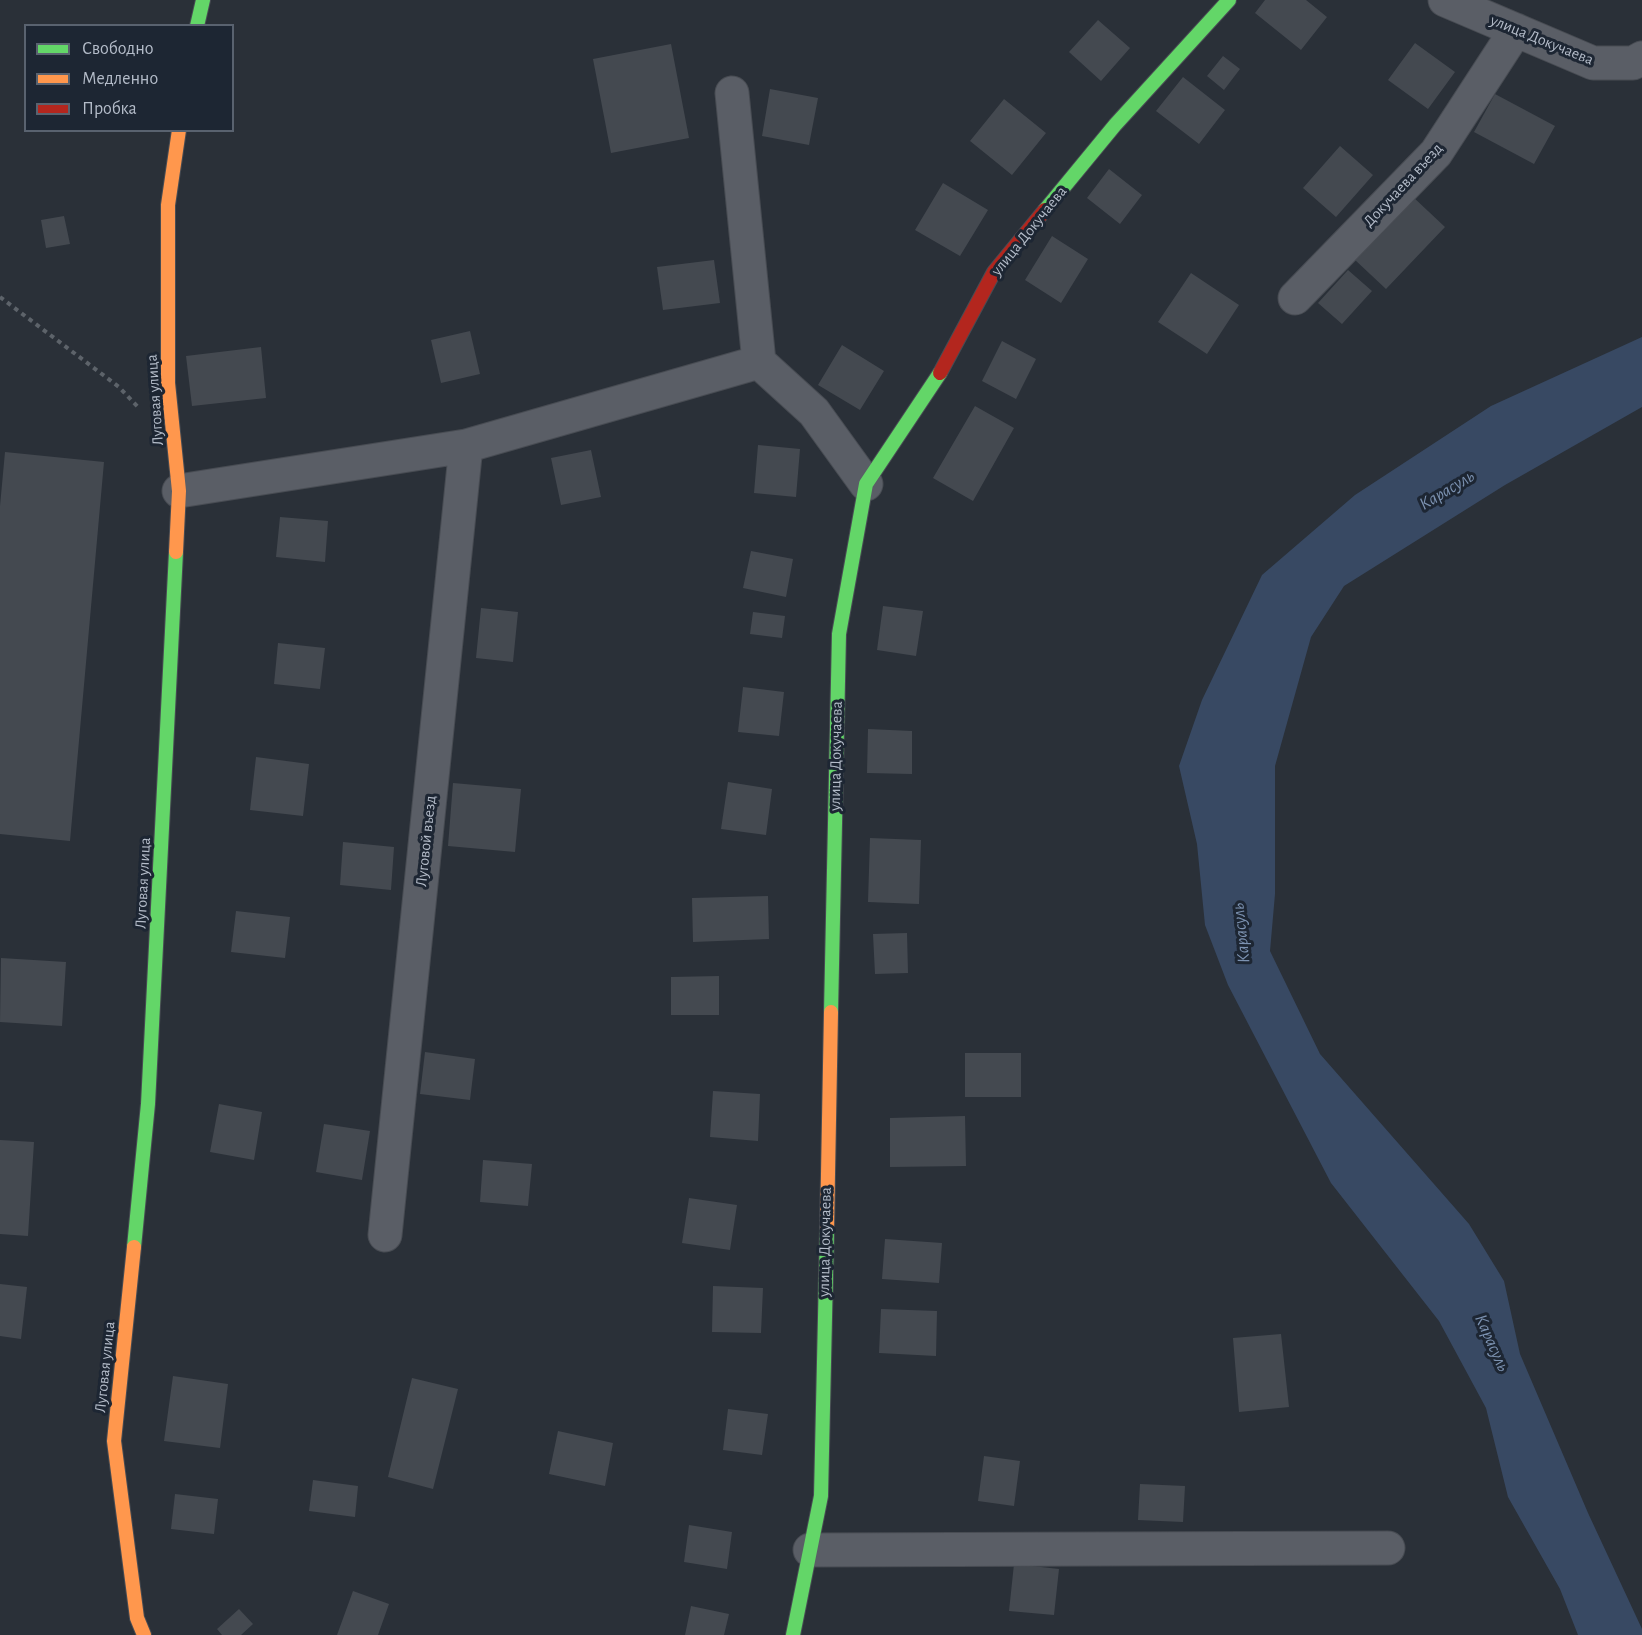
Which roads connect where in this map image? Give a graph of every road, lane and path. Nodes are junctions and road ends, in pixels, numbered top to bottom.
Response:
1 (203, 0) edge
2 (1229, 0) edge
3 (1445, 0) edge
4 (197, 24) edge
5 (1516, 30) junction
6 (1642, 58) edge
7 (732, 93) dead end
8 (179, 132) edge
9 (0, 297) edge
10 (1295, 298) dead end
11 (759, 362) junction
12 (174, 446) junction
13 (465, 446) junction
14 (866, 484) junction
15 (179, 491) junction
16 (385, 1235) dead end
17 (1388, 1548) dead end
18 (810, 1550) junction
19 (144, 1635) edge
20 (793, 1635) edge

1 - 4 street
2 - 14 street, улица Докучаева
3 - 5 street, улица Докучаева
5 - 6 street, улица Докучаева
5 - 10 street, Докучаева въезд
7 - 11 street
8 - 12 street, Луговая улица
9 - 12 path
11 - 13 street
11 - 14 street
12 - 15 street, Луговая улица
13 - 15 street
13 - 16 street, Луговой въезд
14 - 18 street, улица Докучаева
15 - 19 street, Луговая улица
17 - 18 street
18 - 20 street, улица Докучаева

